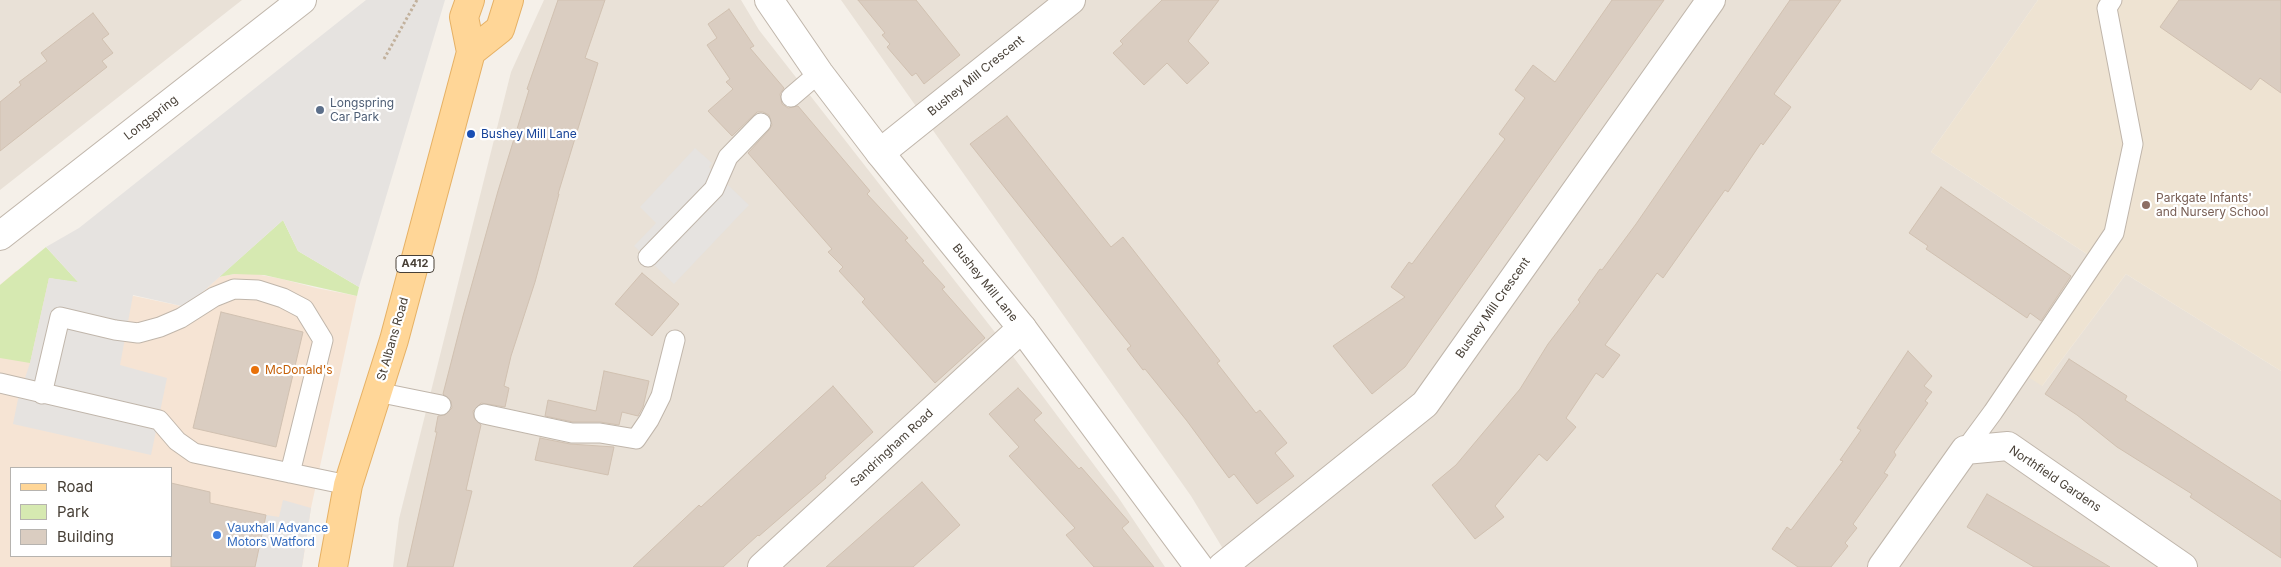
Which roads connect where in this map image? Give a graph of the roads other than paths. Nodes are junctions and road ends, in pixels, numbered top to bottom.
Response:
1 (302, 0) edge
2 (470, 0) edge
3 (509, 0) edge
4 (769, 0) edge
5 (1071, 0) edge
6 (1711, 0) edge
7 (2112, 0) edge
8 (471, 52) junction
9 (819, 73) junction
10 (791, 97) dead end
11 (761, 123) dead end
12 (880, 153) junction
13 (0, 236) edge
14 (648, 257) dead end
15 (1022, 328) junction
16 (675, 340) dead end
17 (0, 383) edge
18 (378, 392) junction
19 (42, 394) junction
20 (441, 405) dead end
21 (484, 414) dead end
22 (1964, 450) junction
23 (290, 473) junction
24 (348, 485) junction
25 (333, 567) edge
26 (762, 567) edge
27 (1199, 567) edge
28 (1222, 567) edge
29 (1882, 567) edge
30 (2183, 567) edge

1 - 13 street, Longspring
2 - 8 main road, St Albans Road / A412
3 - 8 main road
4 - 9 street, Bushey Mill Lane
5 - 12 street, Bushey Mill Crescent
6 - 28 street, Bushey Mill Crescent
7 - 22 lane
8 - 18 main road, St Albans Road / A412
9 - 10 lane
9 - 12 street, Bushey Mill Lane
11 - 14 lane
12 - 15 street, Bushey Mill Lane
15 - 26 street, Sandringham Road
15 - 27 street, Bushey Mill Lane
16 - 21 lane
17 - 19 lane
18 - 20 lane
18 - 24 main road, St Albans Road / A412
19 - 23 lane
19 - 23 lane
22 - 29 street
22 - 30 street, Northfield Gardens
23 - 24 lane
24 - 25 main road, St Albans Road / A412

